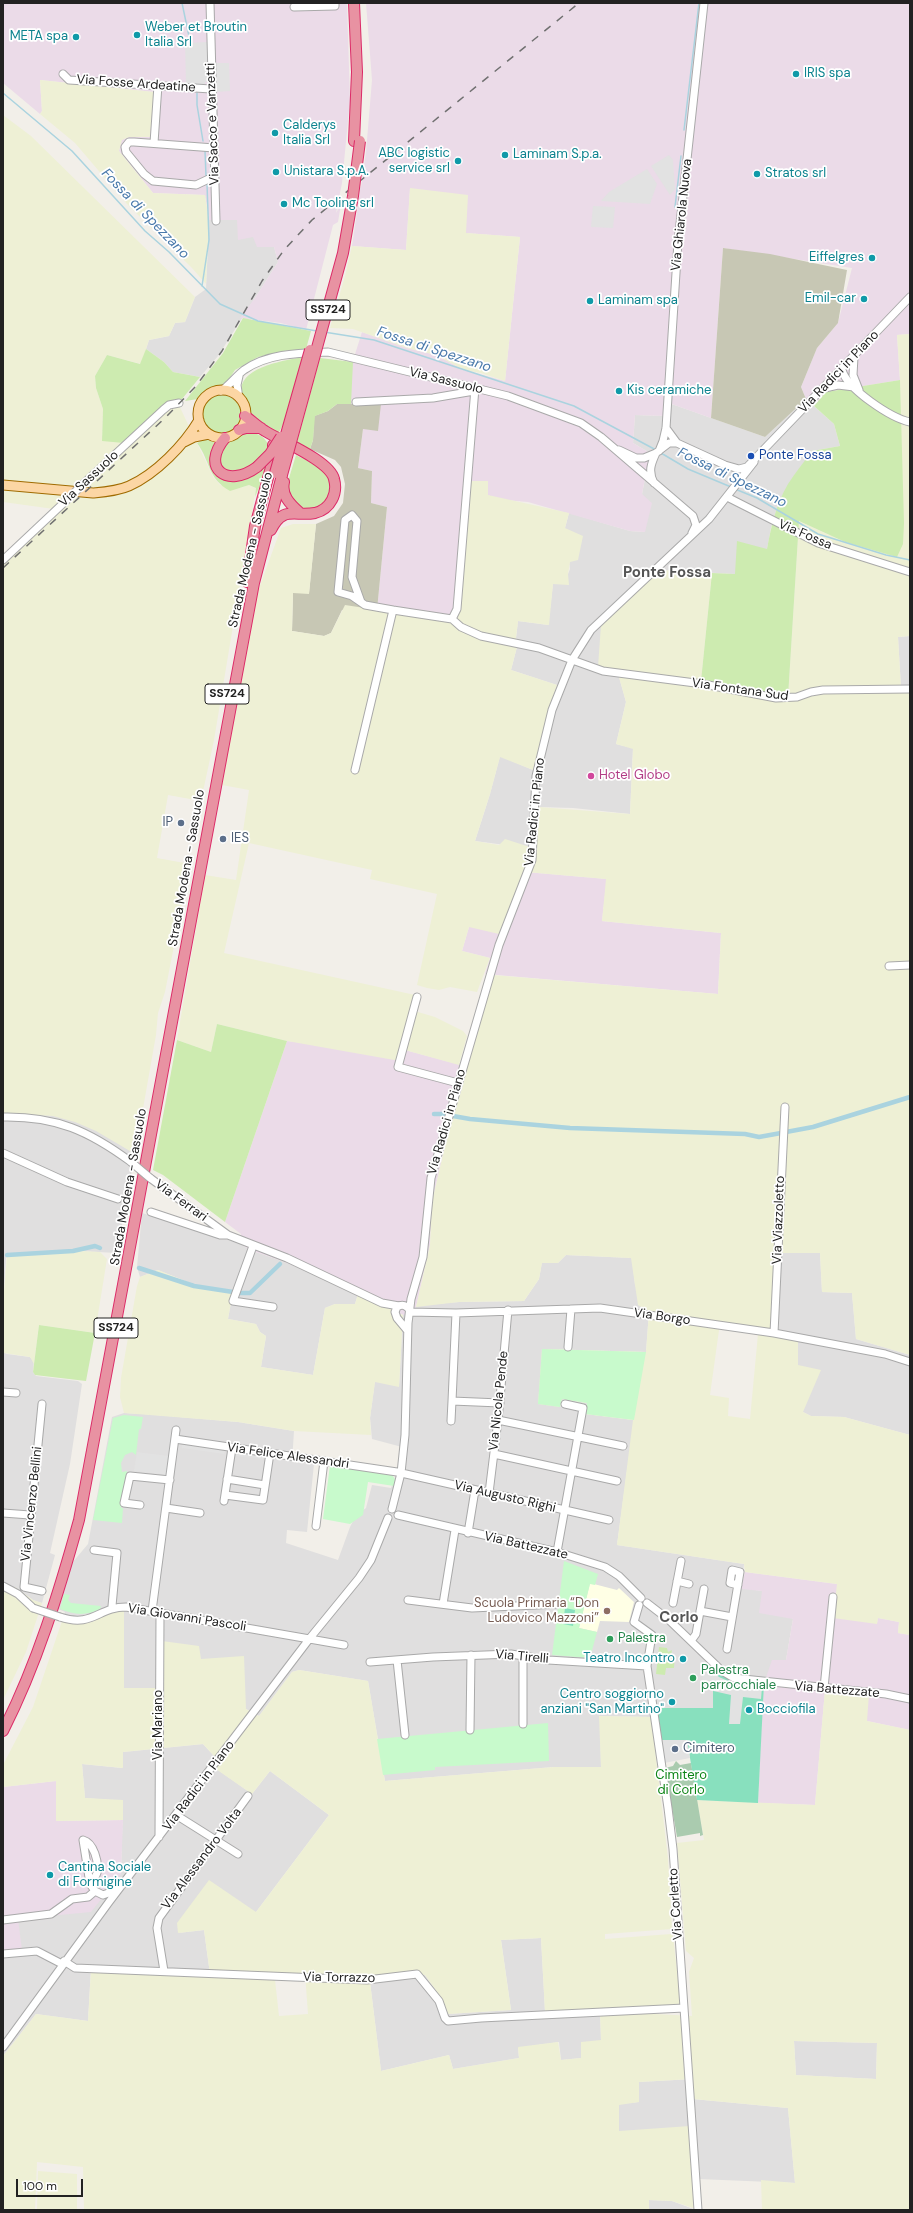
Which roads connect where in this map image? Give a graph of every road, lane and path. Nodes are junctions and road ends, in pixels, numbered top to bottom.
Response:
1 (210, 3) edge
2 (335, 3) edge
3 (354, 3) edge
4 (360, 3) edge
5 (704, 3) edge
6 (294, 6) dead end
7 (63, 74) dead end
8 (158, 85) junction
9 (211, 89) junction
10 (357, 141) junction
11 (154, 143) junction
12 (214, 148) junction
13 (215, 176) junction
14 (216, 221) dead end
15 (910, 298) edge
16 (854, 357) junction
17 (842, 370) junction
18 (242, 371) junction
19 (853, 375) junction
20 (824, 388) junction
21 (857, 389) junction
22 (474, 390) junction
23 (221, 391) junction
24 (239, 398) junction
25 (356, 402) dead end
26 (179, 403) dead end
27 (246, 416) junction
28 (199, 420) junction
29 (289, 422) junction
30 (910, 422) edge
31 (666, 428) junction
32 (239, 430) junction
33 (263, 430) junction
34 (209, 434) junction
35 (225, 438) junction
36 (677, 443) junction
37 (179, 445) junction
38 (663, 445) junction
39 (613, 447) junction
40 (655, 454) junction
41 (754, 462) junction
42 (726, 465) junction
43 (281, 475) junction
44 (654, 483) junction
45 (3, 485) edge
46 (734, 488) junction
47 (299, 512) junction
48 (713, 514) junction
49 (693, 516) junction
50 (688, 539) junction
51 (264, 544) junction
52 (3, 560) edge
53 (910, 572) edge
54 (247, 582) junction
55 (361, 602) junction
56 (393, 610) junction
57 (452, 619) junction
58 (572, 660) junction
59 (910, 689) edge
60 (355, 770) dead end
61 (910, 965) edge
62 (889, 966) dead end
63 (417, 997) dead end
64 (458, 1083) junction
65 (785, 1107) dead end
66 (3, 1117) edge
67 (3, 1153) edge
68 (118, 1199) dead end
69 (151, 1212) dead end
70 (228, 1235) junction
71 (253, 1246) junction
72 (412, 1294) junction
73 (382, 1302) junction
74 (401, 1306) junction
75 (273, 1307) dead end
76 (571, 1309) junction
77 (508, 1310) junction
78 (410, 1313) junction
79 (456, 1313) junction
80 (397, 1317) junction
81 (407, 1330) junction
82 (774, 1333) junction
83 (568, 1347) dead end
84 (910, 1362) edge
85 (3, 1392) edge
86 (16, 1393) dead end
87 (452, 1400) junction
88 (500, 1403) junction
89 (42, 1404) dead end
90 (565, 1404) dead end
91 (498, 1420) junction
92 (451, 1422) dead end
93 (176, 1430) dead end
94 (579, 1436) junction
95 (175, 1440) junction
96 (623, 1446) dead end
97 (232, 1448) junction
98 (270, 1453) junction
99 (494, 1454) junction
100 (324, 1461) junction
101 (572, 1472) junction
102 (401, 1473) junction
103 (170, 1480) junction
104 (227, 1480) junction
105 (617, 1481) dead end
106 (265, 1485) junction
107 (475, 1490) junction
108 (489, 1493) junction
109 (140, 1505) dead end
110 (166, 1508) junction
111 (564, 1510) junction
112 (3, 1513) edge
113 (200, 1513) dead end
114 (30, 1515) junction
115 (394, 1515) junction
116 (609, 1520) dead end
117 (316, 1526) dead end
118 (455, 1530) junction
119 (468, 1533) junction
120 (94, 1550) dead end
121 (557, 1552) junction
122 (681, 1560) dead end
123 (677, 1581) junction
124 (689, 1584) dead end
125 (738, 1585) dead end
126 (3, 1586) edge
127 (704, 1590) dead end
128 (42, 1591) dead end
129 (833, 1597) dead end
130 (408, 1600) dead end
131 (673, 1603) dead end
132 (443, 1604) junction
133 (558, 1604) dead end
134 (638, 1605) junction
135 (114, 1608) junction
136 (700, 1611) junction
137 (156, 1612) junction
138 (732, 1617) junction
139 (310, 1638) junction
140 (691, 1641) junction
141 (344, 1645) dead end
142 (727, 1649) dead end
143 (471, 1655) junction
144 (523, 1655) junction
145 (397, 1660) junction
146 (370, 1662) dead end
147 (647, 1666) junction
148 (824, 1688) junction
149 (910, 1699) edge
150 (3, 1718) edge
151 (523, 1724) dead end
152 (470, 1730) dead end
153 (3, 1731) edge
154 (405, 1735) dead end
155 (248, 1796) dead end
156 (176, 1815) junction
157 (159, 1838) junction
158 (216, 1840) junction
159 (238, 1854) dead end
160 (127, 1879) junction
161 (90, 1884) junction
162 (97, 1893) junction
163 (109, 1902) junction
164 (6, 1917) edge
165 (94, 1922) junction
166 (3, 1954) edge
167 (63, 1963) junction
168 (164, 1971) junction
169 (684, 2008) junction
170 (3, 2047) edge
171 (698, 2210) edge

1 - 9 street, Via Sacco e Vanzetti
2 - 6 street
3 - 10 highway, Strada Modena - Sassuolo / SS724
4 - 10 highway, Strada Modena - Sassuolo / SS724
5 - 31 street, Via Ghiarola Nuova
7 - 8 street, Via Fosse Ardeatine
8 - 9 street, Via Fosse Ardeatine
8 - 11 street
9 - 12 street, Via Sacco e Vanzetti
10 - 29 highway, Strada Modena - Sassuolo / SS724, bridge
10 - 43 highway, Strada Modena - Sassuolo / SS724, bridge
11 - 12 street
11 - 13 street
12 - 13 street, Via Sacco e Vanzetti
13 - 14 street, Via Sacco e Vanzetti
15 - 16 street, Via Radici in Piano
16 - 17 street, Via Radici in Piano
16 - 19 street
17 - 19 street
17 - 20 street, Via Radici in Piano
17 - 21 street
18 - 22 street, Via Sassuolo
18 - 23 street, Via Sassuolo
18 - 24 street
19 - 21 street
20 - 21 street
20 - 41 street, Via Radici in Piano
21 - 30 street
22 - 25 street
22 - 39 street, Via Sassuolo
22 - 57 street
23 - 24 main road
23 - 28 main road, Via Sassuolo
24 - 27 main road
26 - 52 street, Via Sassuolo, bridge
27 - 32 main road
27 - 33 highway
28 - 34 main road
28 - 37 main road
29 - 35 highway, bridge
29 - 43 highway, Strada Modena - Sassuolo / SS724, bridge
31 - 36 street
31 - 38 street, Via Ghiarola Nuova
32 - 33 highway
32 - 35 main road
33 - 47 highway
33 - 54 highway
34 - 35 main road
34 - 37 main road
36 - 38 street
36 - 42 street
37 - 45 main road
38 - 40 street
39 - 40 street
39 - 44 street, Via Sassuolo
40 - 44 street
41 - 42 street
41 - 46 street, Via Radici in Piano
42 - 46 street
43 - 47 highway
43 - 51 highway, Strada Modena - Sassuolo / SS724
43 - 54 highway, Strada Modena - Sassuolo / SS724
44 - 49 street
46 - 48 street, Via Radici in Piano
46 - 53 street, Via Fossa
47 - 51 highway
48 - 49 street
48 - 50 street, Via Radici in Piano
49 - 50 street
50 - 58 street, Via Radici in Piano
51 - 153 highway, Strada Modena - Sassuolo / SS724
54 - 150 highway, Strada Modena - Sassuolo / SS724
55 - 55 street
55 - 56 street
56 - 57 street
56 - 60 street
57 - 58 street, Via Fontana Sud
58 - 59 street, Via Fontana Sud
58 - 64 street, Via Radici in Piano
61 - 62 street
63 - 64 street
64 - 72 street, Via Radici in Piano
65 - 82 street, Via Viazzoletto
66 - 70 street, Via Ferrari, bridge
67 - 68 street
69 - 70 street, Via Ferrari
70 - 71 street, Via Ferrari
71 - 73 street, Via Ferrari
71 - 75 street
72 - 74 street, Via Radici in Piano
72 - 78 street, Via Radici in Piano
73 - 74 street, Via Ferrari
73 - 80 street, Via Ferrari
74 - 78 street
74 - 80 street, Via Radici in Piano
76 - 77 street, Via Borgo
76 - 82 street, Via Borgo
76 - 83 street
77 - 79 street, Via Borgo
77 - 88 street, Via Nicola Pende
78 - 79 street, Via Borgo
78 - 80 street
78 - 81 street, Via Radici in Piano
79 - 87 street
80 - 81 street
81 - 102 street, Via Radici in Piano
82 - 84 street, Via Borgo
85 - 86 street
87 - 88 street
87 - 92 street
88 - 91 street, Via Nicola Pende
89 - 114 street, Via Vincenzo Bellini
90 - 94 street
91 - 94 street
91 - 99 street, Via Nicola Pende
93 - 95 street, Via Mariano
94 - 96 street
94 - 101 street
95 - 97 street, Via Felice Alessandri
95 - 103 street, Via Mariano
97 - 98 street, Via Felice Alessandri
97 - 104 street
98 - 100 street, Via Felice Alessandri
98 - 106 street
99 - 101 street
99 - 108 street, Via Nicola Pende
100 - 102 street, Via Felice Alessandri
100 - 117 street
101 - 105 street
101 - 111 street
102 - 107 street, Via Augusto Righi
102 - 115 street, Via Radici in Piano
103 - 109 street
103 - 110 street, Via Mariano
104 - 106 street
104 - 106 street
107 - 108 street, Via Augusto Righi
107 - 119 street
108 - 111 street, Via Augusto Righi
110 - 113 street
110 - 137 street, Via Mariano
111 - 116 street, Via Augusto Righi
111 - 121 street
112 - 114 street
114 - 128 street, Via Vincenzo Bellini
115 - 118 street, Via Battezzate
115 - 139 street, Via Radici in Piano
118 - 119 street, Via Battezzate
118 - 132 street
119 - 121 street, Via Battezzate
120 - 135 street
121 - 134 street, Via Battezzate
122 - 123 street
123 - 124 street
123 - 131 street
125 - 138 street
126 - 135 street, Via Giovanni Pascoli, bridge
127 - 136 street
129 - 148 street
130 - 132 street
132 - 133 street
134 - 140 street, Via Battezzate
134 - 147 street, Via Corletto
135 - 137 street, Via Giovanni Pascoli
136 - 138 street
136 - 140 street
137 - 139 street, Via Giovanni Pascoli
137 - 157 street, Via Mariano
138 - 142 street
139 - 141 street, Via Giovanni Pascoli
139 - 156 street, Via Radici in Piano
140 - 148 street, Via Battezzate
143 - 144 street, Via Tirelli
143 - 145 street, Via Tirelli
143 - 152 street
144 - 147 street, Via Tirelli
144 - 151 street
145 - 146 street, Via Tirelli
145 - 154 street
147 - 169 street, Via Corletto
148 - 149 street, Via Battezzate
155 - 158 street, Via Alessandro Volta
156 - 157 street, Via Radici in Piano
156 - 158 street
157 - 160 street, Via Radici in Piano
158 - 159 street
158 - 168 street, Via Alessandro Volta
160 - 162 street
160 - 163 street, Via Radici in Piano
161 - 161 street
161 - 162 street
162 - 163 street
162 - 164 street
162 - 165 street
163 - 165 street, Via Radici in Piano
165 - 167 street, Via Radici in Piano
166 - 167 street, Via Torrazzo
167 - 168 street, Via Torrazzo
167 - 170 street, Via Radici in Piano
168 - 169 street, Via Torrazzo
169 - 171 street, Via Corletto

